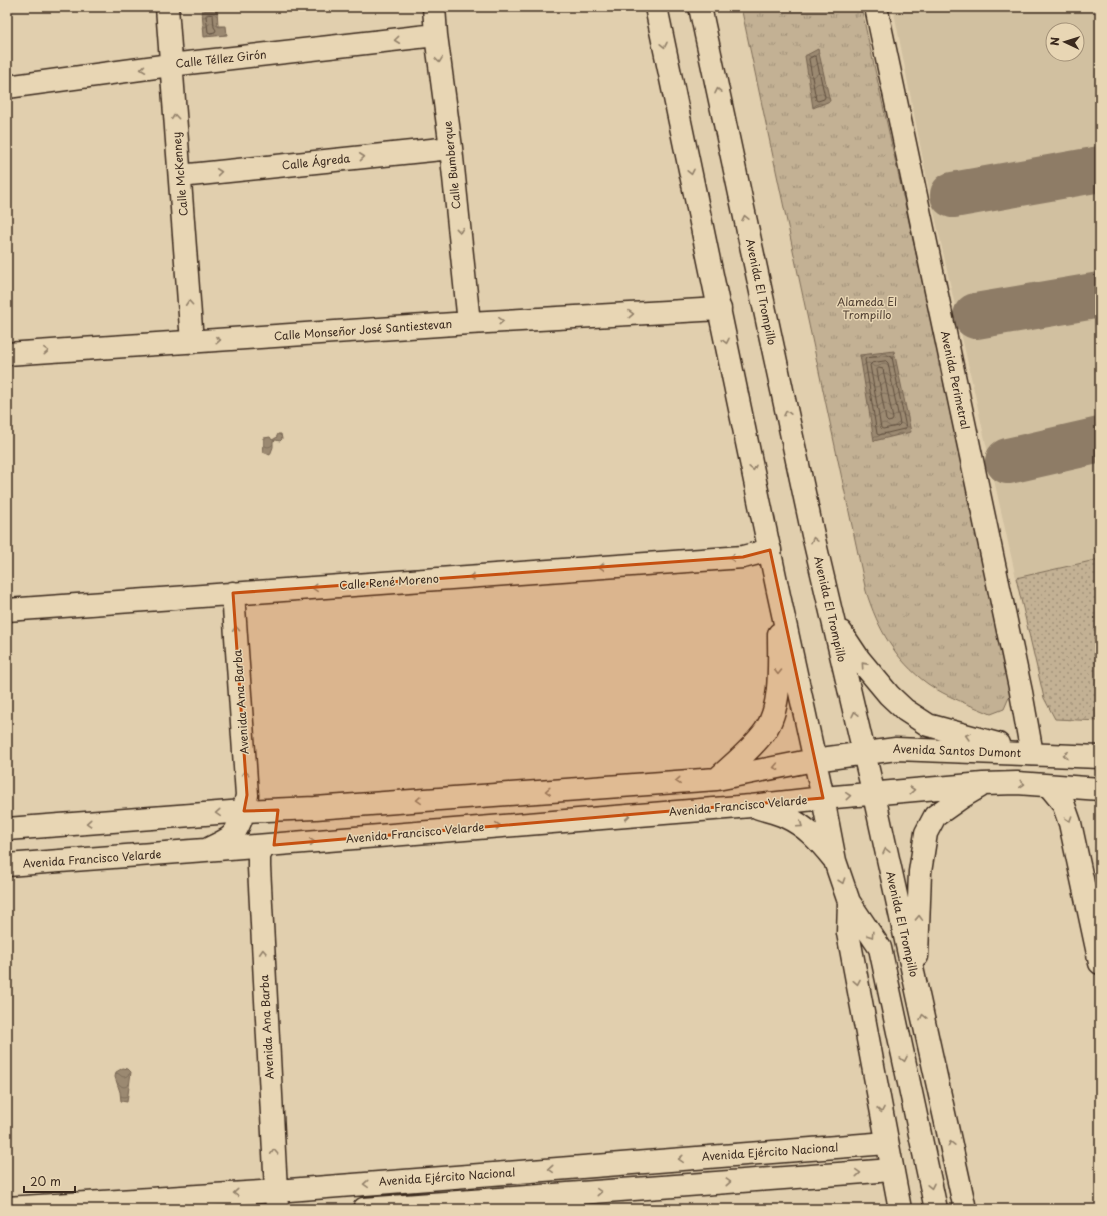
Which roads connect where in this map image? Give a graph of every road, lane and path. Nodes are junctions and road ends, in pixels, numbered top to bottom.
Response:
1 (167, 7) edge
2 (434, 7) edge
3 (656, 7) edge
4 (700, 7) edge
5 (876, 7) edge
6 (436, 35) junction
7 (170, 65) junction
8 (7, 87) edge
9 (451, 148) junction
10 (180, 176) junction
11 (720, 309) junction
12 (469, 322) junction
13 (192, 342) junction
14 (7, 354) edge
15 (770, 550) junction
16 (778, 591) junction
17 (233, 593) junction
18 (7, 610) edge
19 (832, 619) junction
20 (864, 752) junction
21 (1032, 754) junction
22 (1100, 757) edge
23 (814, 760) junction
24 (717, 779) junction
25 (983, 784) junction
26 (1049, 786) junction
27 (1100, 789) edge
28 (873, 794) junction
29 (823, 798) junction
30 (751, 806) junction
31 (315, 808) junction
32 (244, 811) junction
33 (7, 829) edge
34 (269, 845) junction
35 (206, 850) junction
36 (835, 861) junction
37 (7, 865) edge
38 (849, 902) junction
39 (1100, 963) edge
40 (916, 985) junction
41 (887, 1143) junction
42 (892, 1170) junction
43 (277, 1200) edge
44 (452, 1206) edge
45 (7, 1208) edge
46 (364, 1209) edge
47 (900, 1209) edge
48 (936, 1209) edge
49 (966, 1209) edge

1 - 7 main road, Calle McKenney
2 - 6 main road, Calle Bumberque
3 -> 11 main road
19 -> 4 main road, Avenida El Trompillo
5 - 21 main road, Avenida Perimetral
6 -> 7 main road, Calle Téllez Girón
6 -> 9 main road, Calle Bumberque
7 -> 8 main road, Calle Téllez Girón
10 -> 7 main road, Calle McKenney
10 -> 9 main road, Calle Ágreda
9 -> 12 main road, Calle Bumberque
13 -> 10 main road, Calle McKenney
12 -> 11 main road, Calle Monseñor José Santiestevan
11 -> 15 main road
13 -> 12 main road, Calle Monseñor José Santiestevan
14 -> 13 main road, Calle Monseñor José Santiestevan
15 - 16 main road
15 -> 17 main road, Calle René Moreno
16 - 23 main road
16 -> 24 main road
17 - 18 main road, Calle René Moreno
32 -> 17 main road, Avenida Ana Barba
20 -> 19 main road, Avenida El Trompillo
21 -> 19 main road
20 - 21 main road, Avenida Santos Dumont
20 - 23 main road, Avenida Santos Dumont
20 - 28 main road, Avenida El Trompillo
22 -> 21 main road, Avenida Santos Dumont
23 -> 24 main road
23 - 29 main road
24 -> 31 main road
25 -> 26 main road
28 -> 25 main road
40 -> 25 main road
26 - 27 main road
26 -> 39 main road
29 -> 28 main road
40 -> 28 main road, Avenida El Trompillo
29 - 30 main road, Avenida Francisco Velarde
29 - 36 main road
34 -> 30 main road, Avenida Francisco Velarde
30 -> 36 main road
31 - 32 main road
31 - 34 main road, Avenida Ana Barba
32 -> 33 main road
32 - 35 main road, Avenida Ana Barba
34 - 35 main road, Avenida Francisco Velarde
43 -> 34 main road, Avenida Ana Barba
35 - 37 main road, Avenida Francisco Velarde
36 -> 38 main road
38 -> 41 main road
38 -> 48 main road
49 -> 40 main road, Avenida El Trompillo
41 - 42 main road
41 -> 43 main road, Avenida Ejército Nacional
44 -> 42 main road
42 - 47 main road
43 -> 45 main road, Avenida Ejército Nacional
44 - 46 main road

